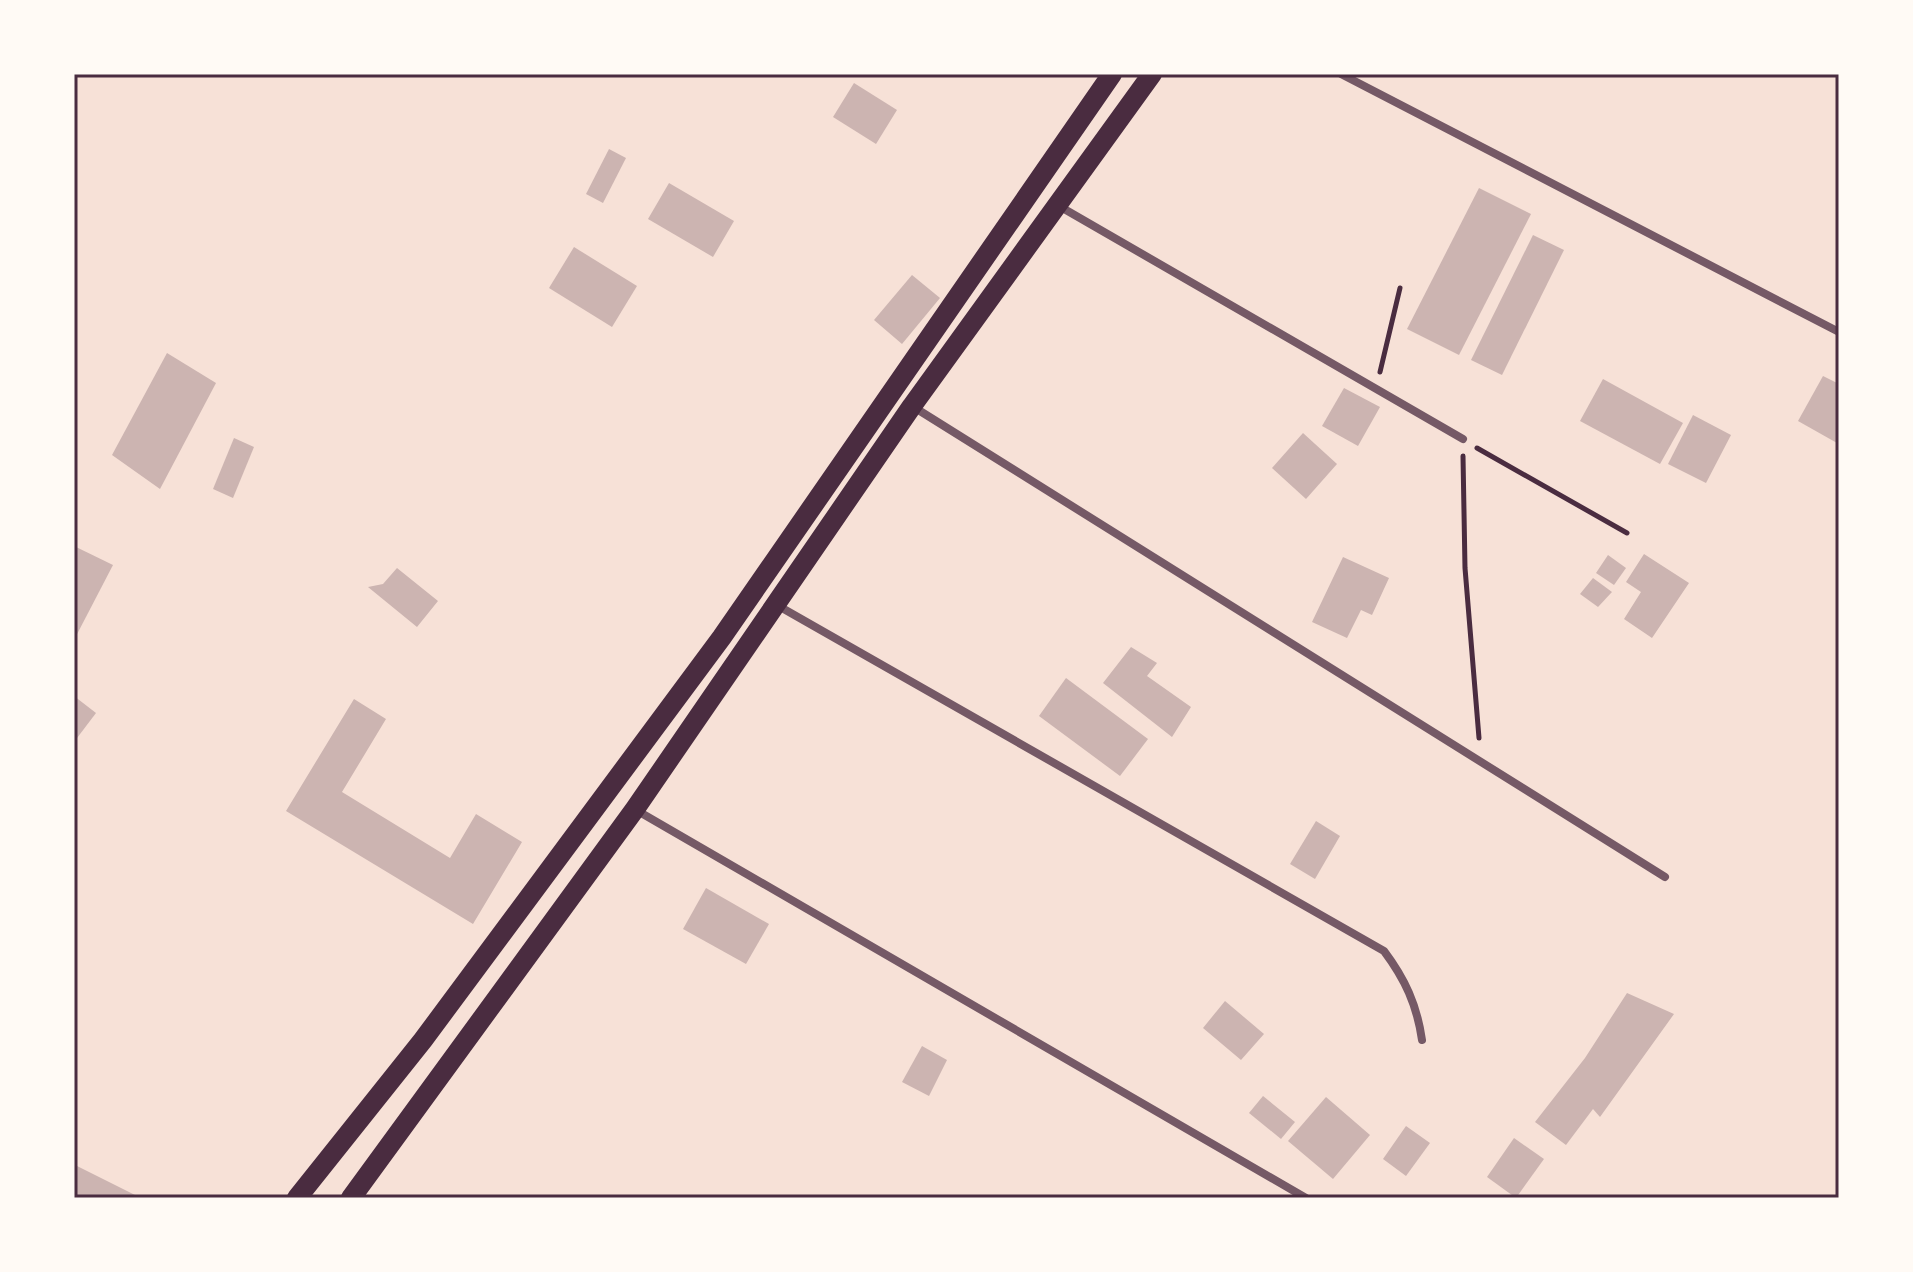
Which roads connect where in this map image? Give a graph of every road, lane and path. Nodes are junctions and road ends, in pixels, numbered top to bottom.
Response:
1 (1112, 74) edge
2 (1152, 74) edge
3 (1341, 74) edge
4 (1059, 206) junction
5 (1400, 288) dead end
6 (1839, 332) edge
7 (1376, 388) junction
8 (912, 406) junction
9 (1463, 439) junction
10 (1627, 533) dead end
11 (775, 604) junction
12 (1482, 763) junction
13 (635, 809) junction
14 (1665, 877) dead end
15 (1422, 1040) dead end
16 (297, 1198) edge
17 (351, 1198) edge
18 (1306, 1198) edge

1 - 16 main road
2 - 4 main road
3 - 6 street
4 - 7 street
4 - 8 main road
5 - 7 path
7 - 9 street
8 - 11 main road
8 - 12 street
9 - 10 path
9 - 12 path
11 - 13 main road
11 - 15 street
12 - 14 street
13 - 17 main road
13 - 18 street

